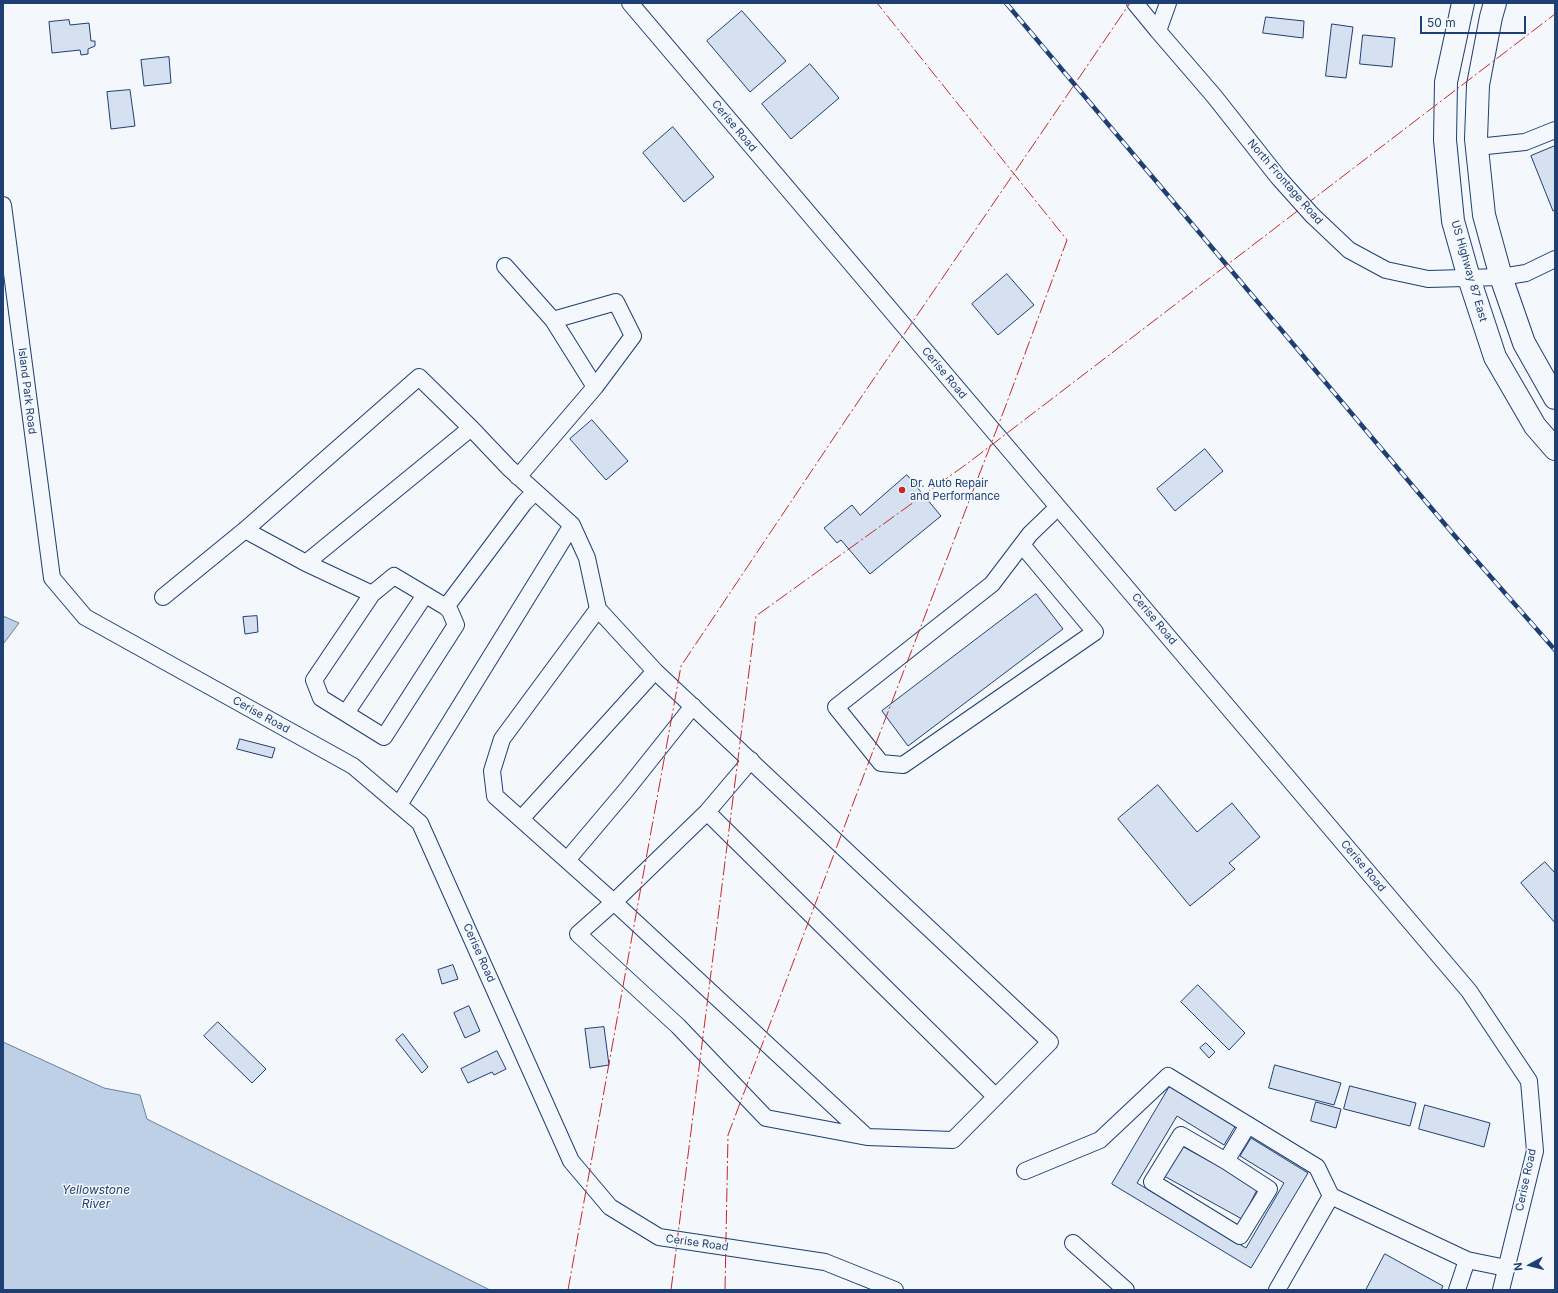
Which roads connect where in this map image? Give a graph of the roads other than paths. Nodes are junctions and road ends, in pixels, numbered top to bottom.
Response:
1 (1135, 3) edge
2 (1168, 3) edge
3 (1463, 3) edge
4 (1495, 3) edge
5 (636, 5) edge
6 (1158, 31) junction
7 (1555, 130) edge
8 (1477, 147) junction
9 (3, 205) edge
10 (1555, 259) edge
11 (504, 266) dead end
12 (1501, 277) junction
13 (1469, 278) junction
14 (552, 320) junction
15 (595, 387) junction
16 (1555, 398) edge
17 (471, 428) junction
18 (1555, 449) edge
19 (518, 476) junction
20 (535, 492) junction
21 (1058, 507) junction
22 (572, 525) junction
23 (245, 530) junction
24 (1022, 545) junction
25 (306, 563) junction
26 (52, 578) joint
27 (372, 594) junction
28 (425, 595) junction
29 (163, 597) dead end
30 (446, 607) junction
31 (598, 609) junction
32 (656, 670) junction
33 (693, 706) junction
34 (346, 713) junction
35 (751, 760) junction
36 (399, 805) junction
37 (707, 812) junction
38 (521, 819) junction
39 (567, 860) junction
40 (614, 902) junction
41 (996, 1096) junction
42 (1248, 1125) junction
43 (867, 1137) junction
44 (1226, 1161) junction
45 (1025, 1171) dead end
46 (1331, 1196) junction
47 (1073, 1244) dead end
48 (1467, 1260) junction
49 (1506, 1268) junction
50 (895, 1290) edge
51 (1126, 1290) edge
52 (1277, 1290) edge
53 (1457, 1290) edge
54 (1501, 1290) edge

1 - 6 street, North Frontage Road
2 - 6 street
3 - 13 highway, US Highway 87 East
4 - 8 highway
5 - 21 street, Cerise Road
6 - 13 street, North Frontage Road
7 - 8 street
8 - 12 highway
9 - 26 street, Island Park Road
10 - 12 street, North Frontage Road
11 - 14 street
12 - 13 street, North Frontage Road
12 - 16 highway
13 - 18 highway, US Highway 87 East
14 - 15 street
14 - 15 street
15 - 19 street
17 - 19 street
17 - 23 street
17 - 25 street
19 - 20 street
20 - 22 street
20 - 30 street
21 - 24 street
21 - 49 street, Cerise Road
22 - 31 street
22 - 36 street
23 - 25 street
23 - 29 street
24 - 24 street
25 - 27 street
26 - 36 street, Cerise Road
27 - 28 street
27 - 34 street
28 - 30 street
28 - 34 street
30 - 34 street
31 - 32 street
31 - 38 street
32 - 33 street
32 - 38 street
33 - 35 street
33 - 39 street
35 - 37 street
35 - 41 street
36 - 50 street, Cerise Road
37 - 40 street
37 - 41 street
38 - 39 street
39 - 40 street
40 - 43 street
40 - 43 street
41 - 43 street
42 - 44 street
42 - 45 street
42 - 46 street
44 - 44 street
46 - 48 street
46 - 52 street
47 - 51 street
48 - 49 street
48 - 53 street
49 - 54 street, Cerise Road

